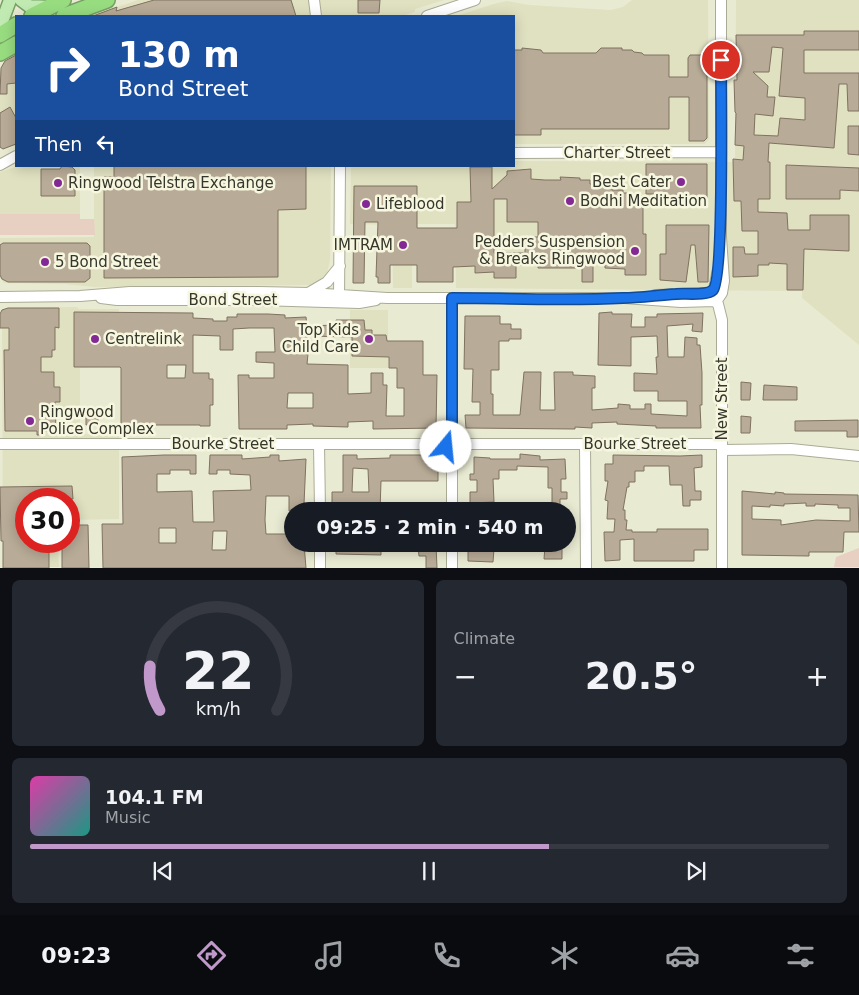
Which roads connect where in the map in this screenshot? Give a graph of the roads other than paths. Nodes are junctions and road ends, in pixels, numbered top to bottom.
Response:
1 (10, 0) edge
2 (21, 0) edge
3 (107, 0) edge
4 (314, 0) edge
5 (475, 0) edge
6 (721, 0) edge
7 (56, 3) edge
8 (34, 15) edge
9 (67, 15) edge
10 (316, 15) edge
11 (430, 15) edge
12 (0, 26) edge
13 (15, 26) edge
14 (0, 35) edge
15 (15, 45) edge
16 (0, 53) edge
17 (720, 152) junction
18 (515, 153) edge
19 (15, 155) edge
20 (0, 156) edge
21 (15, 156) edge
22 (0, 165) edge
23 (340, 167) edge
24 (340, 266) junction
25 (309, 293) junction
26 (713, 294) junction
27 (0, 296) edge
28 (80, 296) junction
29 (452, 298) junction
30 (624, 298) junction
31 (340, 299) junction
32 (0, 444) edge
33 (319, 444) junction
34 (452, 444) junction
35 (585, 445) junction
36 (722, 447) junction
37 (859, 456) edge
38 (320, 502) edge
39 (452, 502) edge
40 (320, 552) edge
41 (452, 552) edge
42 (320, 568) edge
43 (452, 568) edge
44 (586, 568) edge
45 (722, 568) edge

1 - 12 main road
2 - 7 main road
3 - 9 highway
4 - 10 street
5 - 11 street
6 - 17 street
7 - 8 highway
13 - 14 highway
15 - 16 highway
17 - 18 street, Charter Street
17 - 26 street
19 - 20 street
21 - 22 street
23 - 24 street
24 - 25 street
24 - 31 street
25 - 28 street, Bond Street
25 - 31 street, Bond Street
26 - 30 street, Bond Street
26 - 30 street, Bond Street
26 - 36 street, New Street
27 - 28 street, Bond Street
28 - 31 street, Bond Street
29 - 30 street, Bond Street
29 - 31 street, Bond Street
29 - 34 street
32 - 33 street, Bourke Street
33 - 34 street, Bourke Street
33 - 38 street
34 - 35 street, Bourke Street
34 - 39 street
35 - 36 street, Bourke Street
35 - 44 street
36 - 37 street, Bourke Street
36 - 45 street, New Street
40 - 42 street
41 - 43 street

